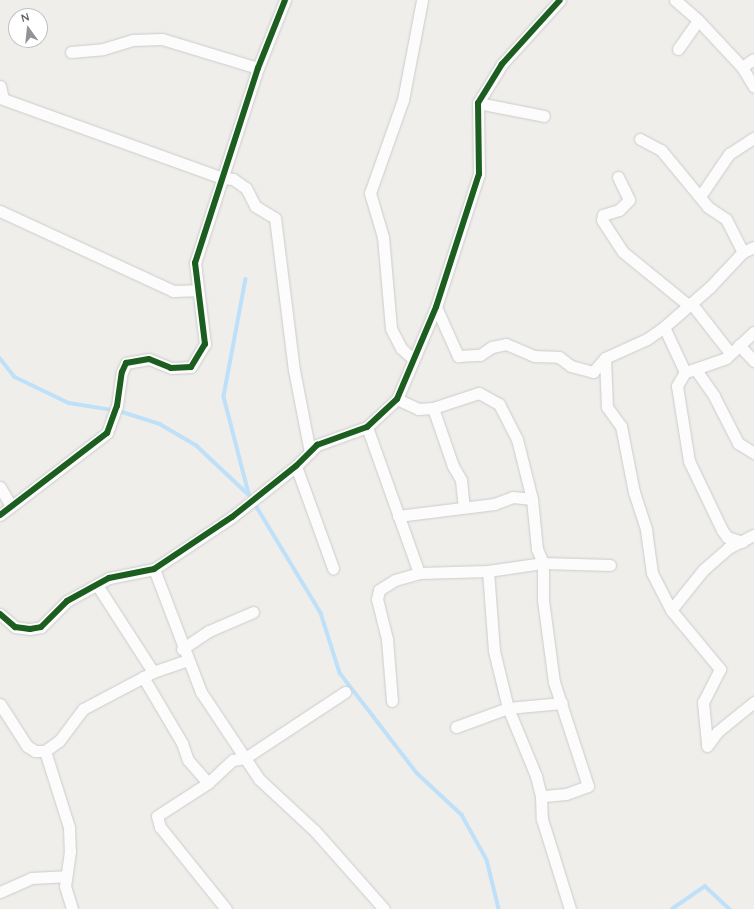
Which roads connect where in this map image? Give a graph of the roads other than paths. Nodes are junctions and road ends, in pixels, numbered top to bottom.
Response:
1 (286, 0) edge
2 (422, 0) edge
3 (560, 0) edge
4 (675, 0) edge
5 (698, 20) junction
6 (678, 49) dead end
7 (72, 52) dead end
8 (754, 59) edge
9 (742, 67) junction
10 (258, 68) junction
11 (0, 86) edge
12 (754, 87) edge
13 (478, 103) junction
14 (544, 116) dead end
15 (754, 138) edge
16 (640, 139) dead end
17 (618, 177) dead end
18 (223, 178) junction
19 (701, 195) junction
20 (0, 211) edge
21 (751, 249) edge
22 (196, 290) junction
23 (690, 304) junction
24 (436, 307) junction
25 (664, 327) junction
26 (754, 332) edge
27 (739, 345) junction
28 (730, 353) junction
29 (412, 358) junction
30 (605, 358) junction
31 (754, 361) edge
32 (696, 370) junction
33 (685, 372) junction
34 (397, 399) junction
35 (433, 408) junction
36 (367, 427) junction
37 (310, 452) junction
38 (754, 453) edge
39 (296, 466) junction
40 (0, 487) edge
41 (532, 499) junction
42 (11, 506) junction
43 (464, 507) junction
44 (0, 515) edge
45 (398, 516) junction
46 (754, 535) edge
47 (742, 542) junction
48 (543, 563) junction
49 (610, 565) dead end
50 (333, 568) dead end
51 (154, 569) junction
52 (488, 571) junction
53 (419, 573) junction
54 (97, 585) junction
55 (671, 610) junction
56 (253, 612) dead end
57 (0, 614) edge
58 (182, 649) junction
59 (188, 660) junction
60 (148, 675) junction
61 (345, 692) dead end
62 (392, 701) dead end
63 (754, 702) edge
64 (562, 703) junction
65 (0, 704) edge
66 (508, 708) junction
67 (456, 727) dead end
68 (45, 752) junction
69 (245, 758) junction
70 (208, 783) junction
71 (541, 796) junction
72 (65, 876) junction
73 (0, 892) edge
74 (72, 909) edge
75 (226, 909) edge
76 (384, 909) edge
77 (570, 909) edge

1 - 10 street
2 - 29 street
3 - 13 street
4 - 5 street
5 - 6 street
5 - 9 street
7 - 10 street
8 - 9 street
9 - 12 street
10 - 18 street
11 - 18 street
13 - 14 street
13 - 24 street
15 - 19 street
16 - 19 street
17 - 23 street
18 - 22 street
18 - 37 street
19 - 21 street
20 - 22 street
21 - 23 street
22 - 42 street
23 - 25 street
23 - 28 street
24 - 29 street
24 - 30 street
25 - 30 street
25 - 33 street
26 - 27 street
27 - 28 street
27 - 31 street
28 - 32 street
29 - 34 street
30 - 55 street
32 - 33 street
32 - 38 street
33 - 47 street
34 - 35 street
34 - 36 street
35 - 41 street
35 - 43 street
36 - 37 street
36 - 45 street
37 - 39 street
39 - 50 street
39 - 51 street
40 - 42 street
41 - 43 street
41 - 48 street
42 - 44 street
43 - 45 street
45 - 53 street
46 - 47 street
47 - 55 street
48 - 49 street
48 - 52 street
48 - 64 street
51 - 54 street
51 - 58 street
52 - 53 street
52 - 66 street
53 - 62 street
54 - 57 street
54 - 60 street
55 - 63 street
56 - 58 street
58 - 59 street
59 - 60 street
59 - 69 street
60 - 68 street
60 - 70 street
61 - 69 street
64 - 66 street
64 - 71 street
65 - 68 street
66 - 67 street
66 - 71 street
68 - 72 street
69 - 70 street
69 - 76 street
70 - 75 street
71 - 77 street
72 - 73 street
72 - 74 street

